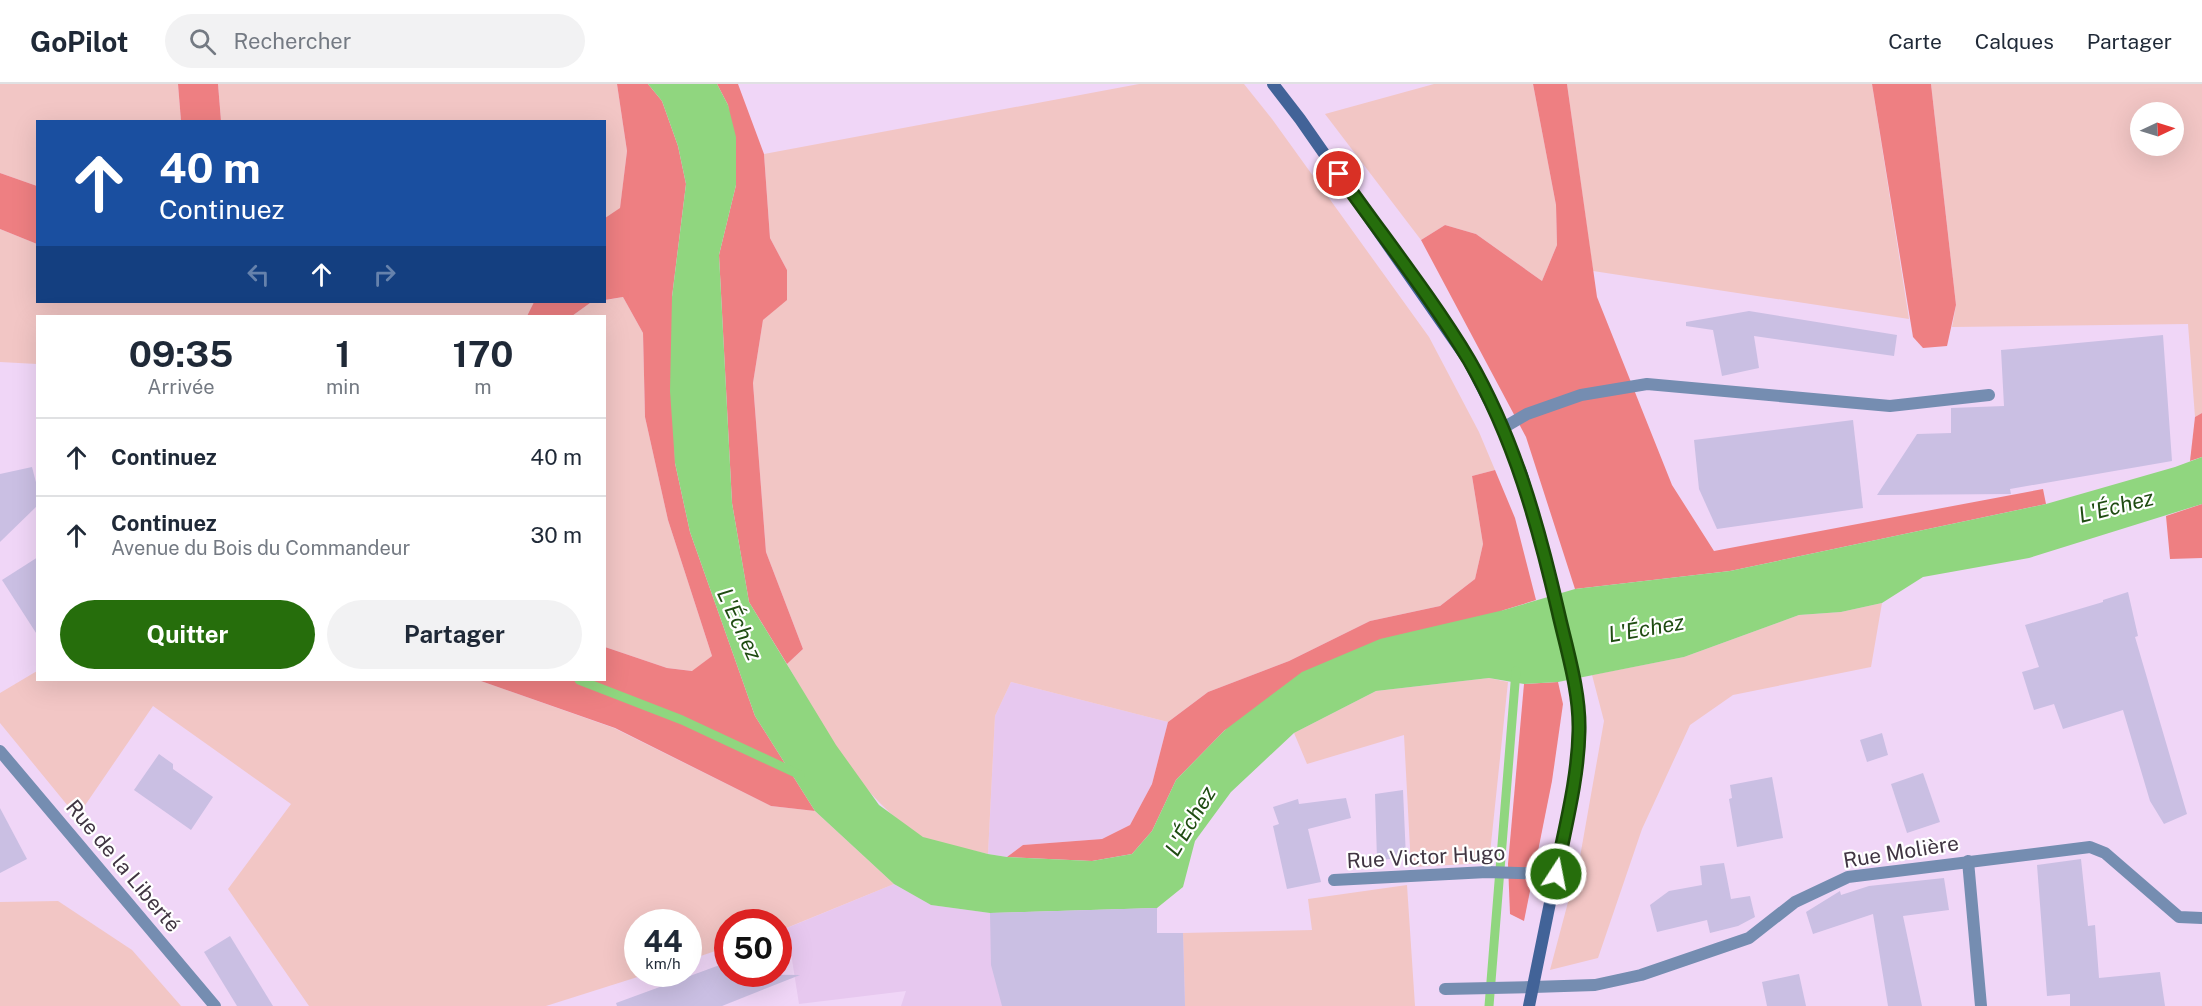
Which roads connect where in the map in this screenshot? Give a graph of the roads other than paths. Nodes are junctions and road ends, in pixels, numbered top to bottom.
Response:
1 (1273, 84) edge
2 (1989, 395) dead end
3 (1503, 428) junction
4 (0, 751) edge
5 (1968, 861) junction
6 (1556, 874) junction
7 (1334, 880) dead end
8 (2202, 918) edge
9 (1533, 987) junction
10 (1445, 989) dead end
11 (216, 1006) edge
12 (1529, 1006) edge
13 (1981, 1006) edge

1 - 3 main road
2 - 3 street
3 - 6 main road
4 - 11 street, Rue de la Liberté
5 - 8 street, Rue Molière
5 - 9 street, Rue Molière
5 - 13 street
6 - 7 street, Rue Victor Hugo
6 - 9 main road
9 - 10 street, Rue Molière
9 - 12 main road

